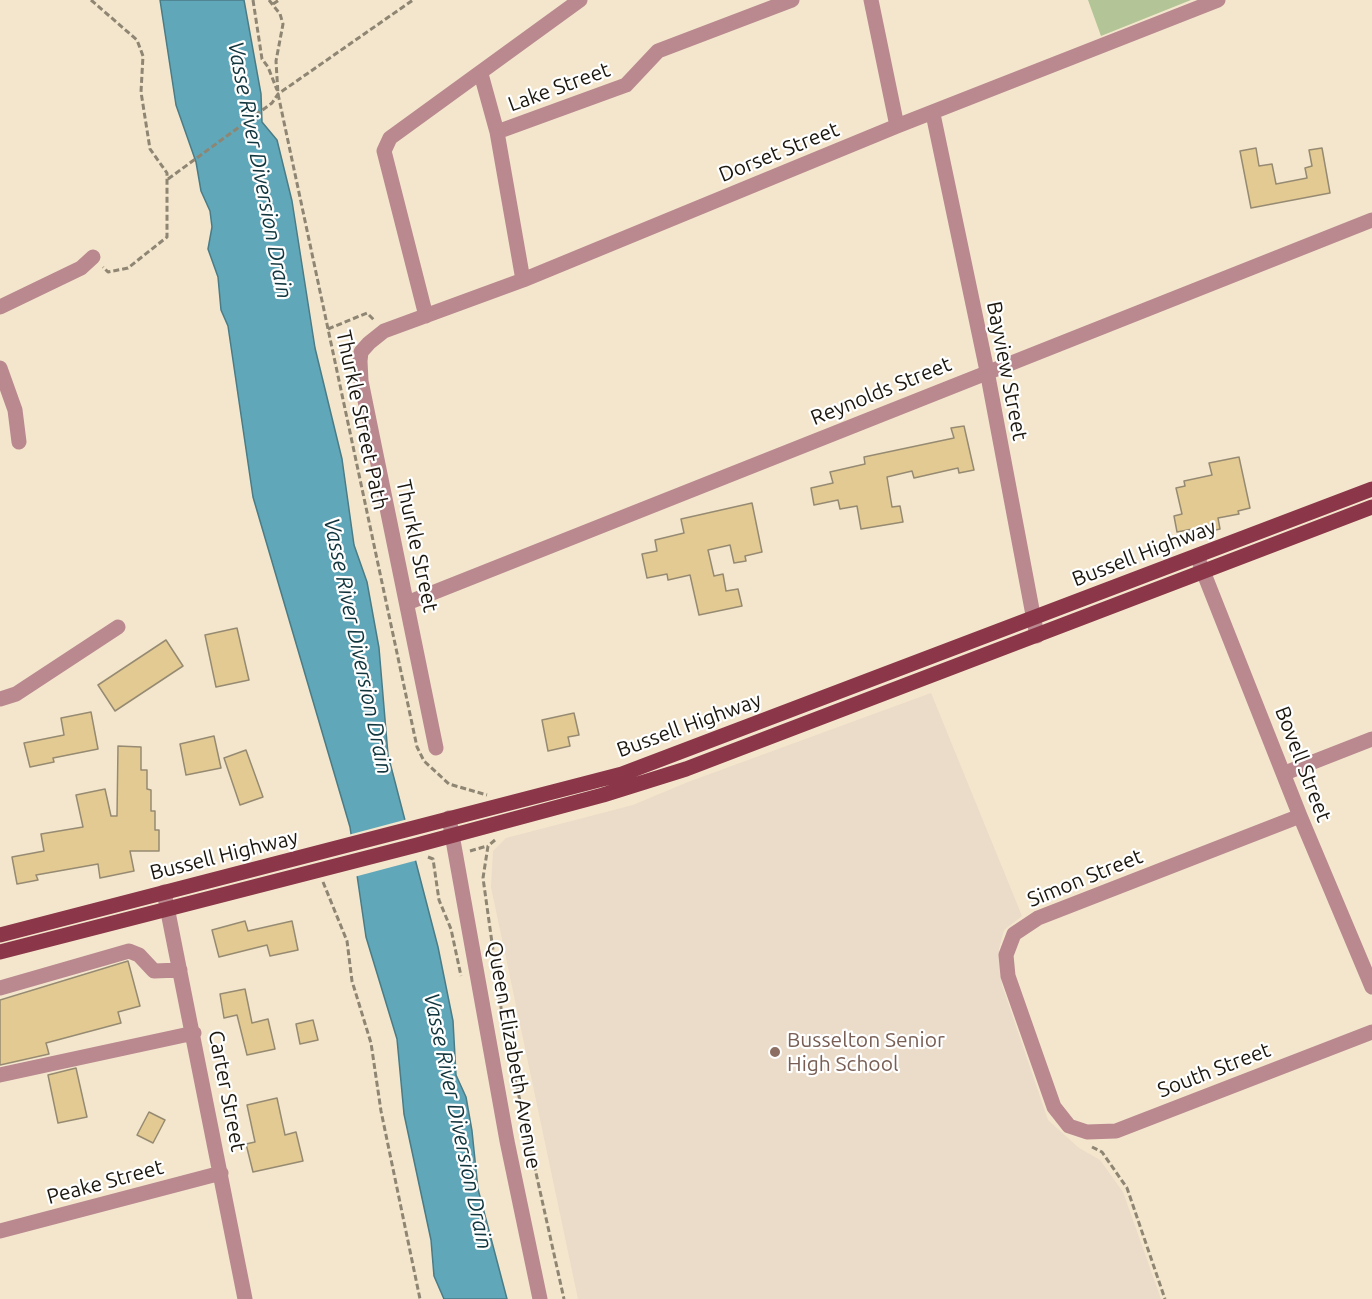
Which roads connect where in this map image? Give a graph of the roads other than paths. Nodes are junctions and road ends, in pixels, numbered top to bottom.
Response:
1 (580, 0) edge
2 (792, 0) edge
3 (871, 0) edge
4 (1218, 0) edge
5 (481, 74) junction
6 (933, 114) junction
7 (897, 126) junction
8 (496, 132) junction
9 (1372, 220) edge
10 (93, 257) road end
11 (523, 280) junction
12 (0, 307) edge
13 (426, 316) junction
14 (361, 352) joint
15 (0, 368) edge
16 (987, 371) junction
17 (19, 442) dead end
18 (1372, 489) edge
19 (1372, 507) edge
20 (1197, 556) junction
21 (1203, 572) junction
22 (407, 603) junction
23 (1032, 618) junction
24 (118, 627) dead end
25 (1037, 636) junction
26 (0, 699) edge
27 (1372, 739) edge
28 (436, 748) dead end
29 (1285, 773) junction
30 (1300, 816) junction
31 (449, 818) junction
32 (454, 835) junction
33 (164, 892) junction
34 (168, 908) junction
35 (0, 935) edge
36 (0, 952) edge
37 (180, 969) junction
38 (1372, 987) edge
39 (0, 988) edge
40 (1372, 1032) edge
41 (194, 1033) junction
42 (0, 1075) edge
43 (1072, 1127) joint
44 (221, 1173) junction
45 (0, 1231) edge
46 (245, 1299) edge
47 (540, 1299) edge

1 - 5 street
2 - 8 street, Lake Street
3 - 7 street
4 - 6 street, Dorset Street
5 - 8 street
5 - 13 street
6 - 7 street, Dorset Street
6 - 16 street, Bayview Street
7 - 11 street, Dorset Street
8 - 11 street
9 - 16 street, Reynolds Street
10 - 12 street
11 - 13 street, Dorset Street
13 - 14 street, Dorset Street
14 - 22 street, Thurkle Street
15 - 17 street
16 - 22 street, Reynolds Street
16 - 23 street, Bayview Street
18 - 20 main road, Bussell Highway
19 - 21 main road, Bussell Highway
20 - 21 street, Bovell Street
20 - 23 main road, Bussell Highway
21 - 25 main road, Bussell Highway
21 - 29 street, Bovell Street
22 - 28 street, Thurkle Street
23 - 25 street, Bayview Street
23 - 31 main road, Bussell Highway
24 - 26 street
25 - 32 main road, Bussell Highway
27 - 29 street
29 - 30 street, Bovell Street
30 - 38 street, Bovell Street
30 - 43 street, Simon Street
31 - 32 street, Queen Elizabeth Avenue
31 - 33 main road, Bussell Highway
32 - 34 main road, Bussell Highway
32 - 47 street, Queen Elizabeth Avenue
33 - 34 street, Carter Street
33 - 35 main road, Bussell Highway
34 - 36 main road, Bussell Highway
34 - 37 street, Carter Street
37 - 39 street
37 - 41 street, Carter Street
40 - 43 street, South Street
41 - 42 street
41 - 44 street, Carter Street
44 - 45 street, Peake Street
44 - 46 street, Carter Street

